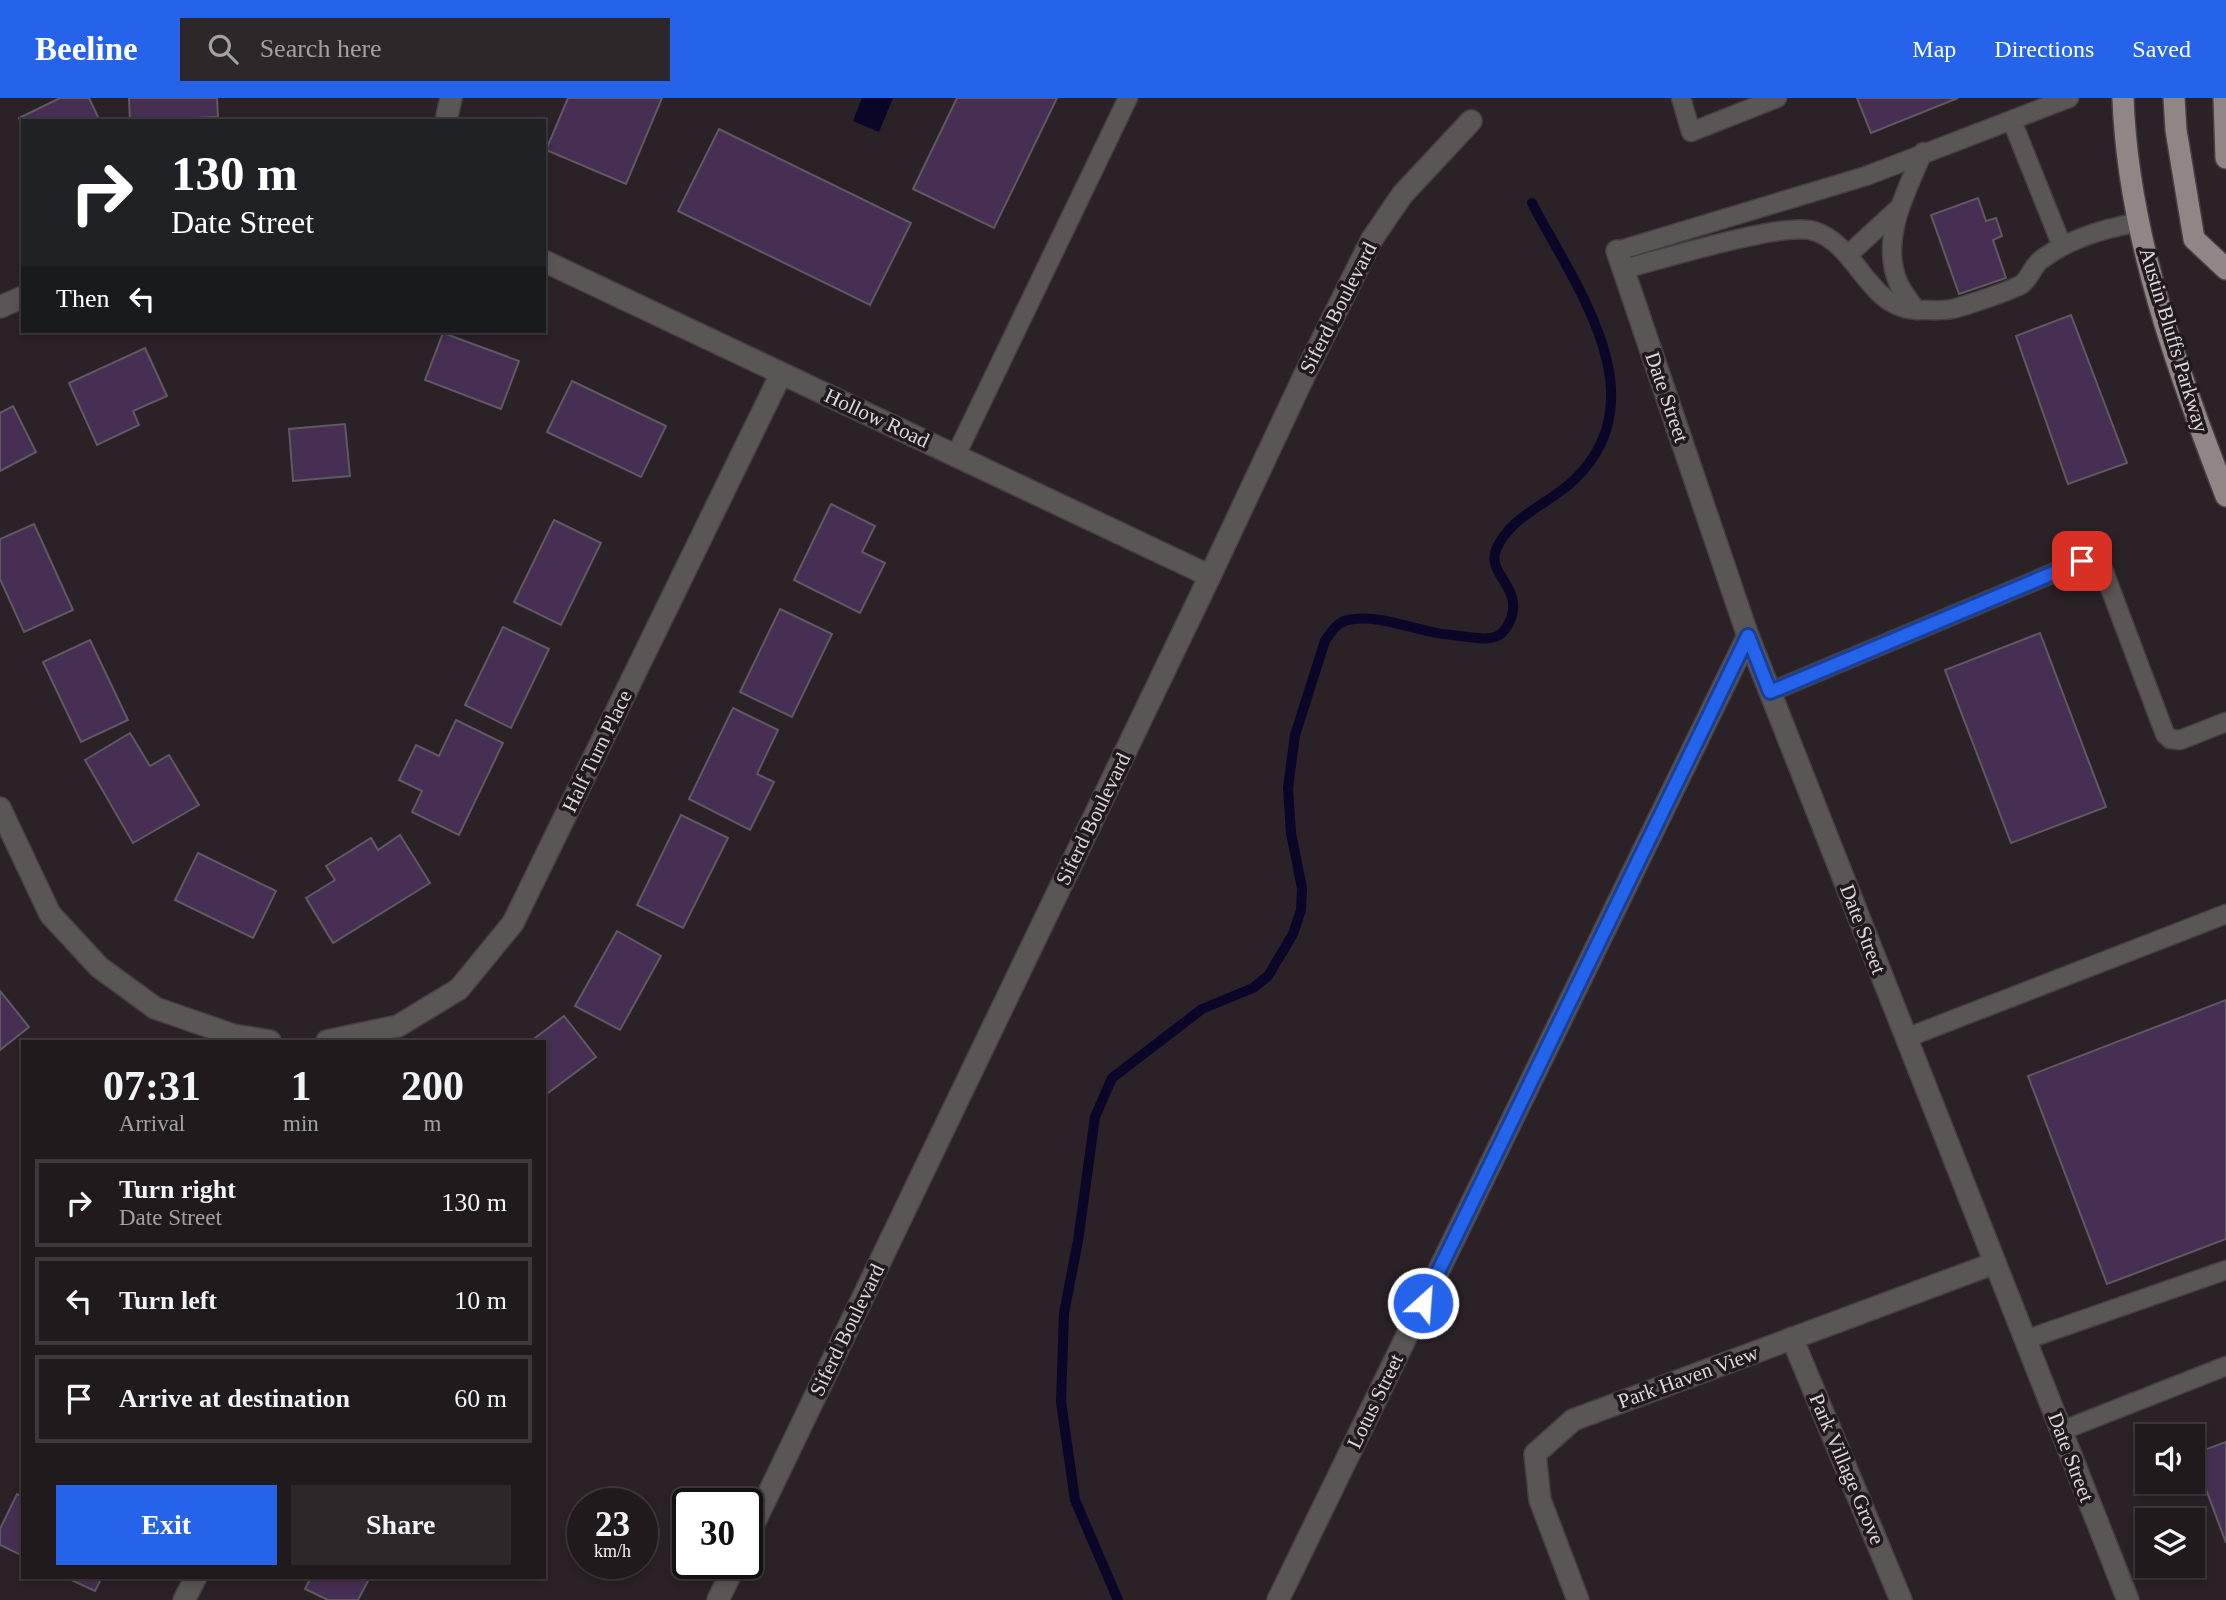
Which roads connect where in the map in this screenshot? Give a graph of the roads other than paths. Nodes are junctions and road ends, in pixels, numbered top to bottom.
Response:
1 (451, 98) edge
2 (1128, 98) edge
3 (1681, 98) edge
4 (1777, 98) edge
5 (2069, 98) edge
6 (2123, 98) edge
7 (2174, 98) edge
8 (2224, 98) edge
9 (446, 119) edge
10 (1471, 121) dead end
11 (2012, 121) junction
12 (1923, 152) junction
13 (2226, 158) edge
14 (1898, 209) junction
15 (2140, 222) junction
16 (2062, 246) junction
17 (1849, 254) junction
18 (1620, 260) junction
19 (546, 262) edge
20 (2226, 269) edge
21 (21, 298) edge
22 (0, 307) edge
23 (1916, 310) junction
24 (781, 374) junction
25 (956, 455) junction
26 (2226, 496) edge
27 (1210, 576) junction
28 (1748, 636) junction
29 (1770, 692) junction
30 (2226, 722) edge
31 (0, 808) edge
32 (2226, 914) edge
33 (1906, 1038) junction
34 (265, 1040) edge
35 (332, 1040) edge
36 (1995, 1263) junction
37 (2226, 1270) edge
38 (1792, 1338) junction
39 (2025, 1340) junction
40 (2226, 1366) edge
41 (2061, 1431) junction
42 (763, 1505) edge
43 (195, 1579) edge
44 (728, 1579) edge
45 (184, 1600) edge
46 (718, 1600) edge
47 (1278, 1600) edge
48 (1578, 1600) edge
49 (1901, 1600) edge
50 (2128, 1600) edge

1 - 9 street
2 - 25 lane
3 - 4 lane
5 - 11 lane
6 - 15 main road, Austin Bluffs Parkway
7 - 20 main road
8 - 13 main road
10 - 27 street, Siferd Boulevard
11 - 12 lane
11 - 16 lane
12 - 14 lane
12 - 18 lane
14 - 17 lane
14 - 23 lane
15 - 16 lane
15 - 26 main road, Austin Bluffs Parkway
16 - 23 lane
17 - 18 lane
17 - 23 lane
18 - 28 street, Date Street
19 - 24 street, Hollow Road
21 - 22 street
24 - 25 street, Hollow Road
24 - 35 street, Half Turn Place
25 - 27 street, Hollow Road
27 - 42 street, Siferd Boulevard
28 - 29 street, Date Street
28 - 47 street, Lotus Street
29 - 30 lane
29 - 33 street, Date Street
31 - 34 street
32 - 33 lane
33 - 36 street, Date Street
36 - 38 street, Park Haven View
36 - 39 street, Date Street
37 - 39 lane
38 - 48 street, Park Haven View
38 - 49 street, Park Village Grove
39 - 41 street, Date Street
40 - 41 lane
41 - 50 street, Date Street
43 - 45 street
44 - 46 street

